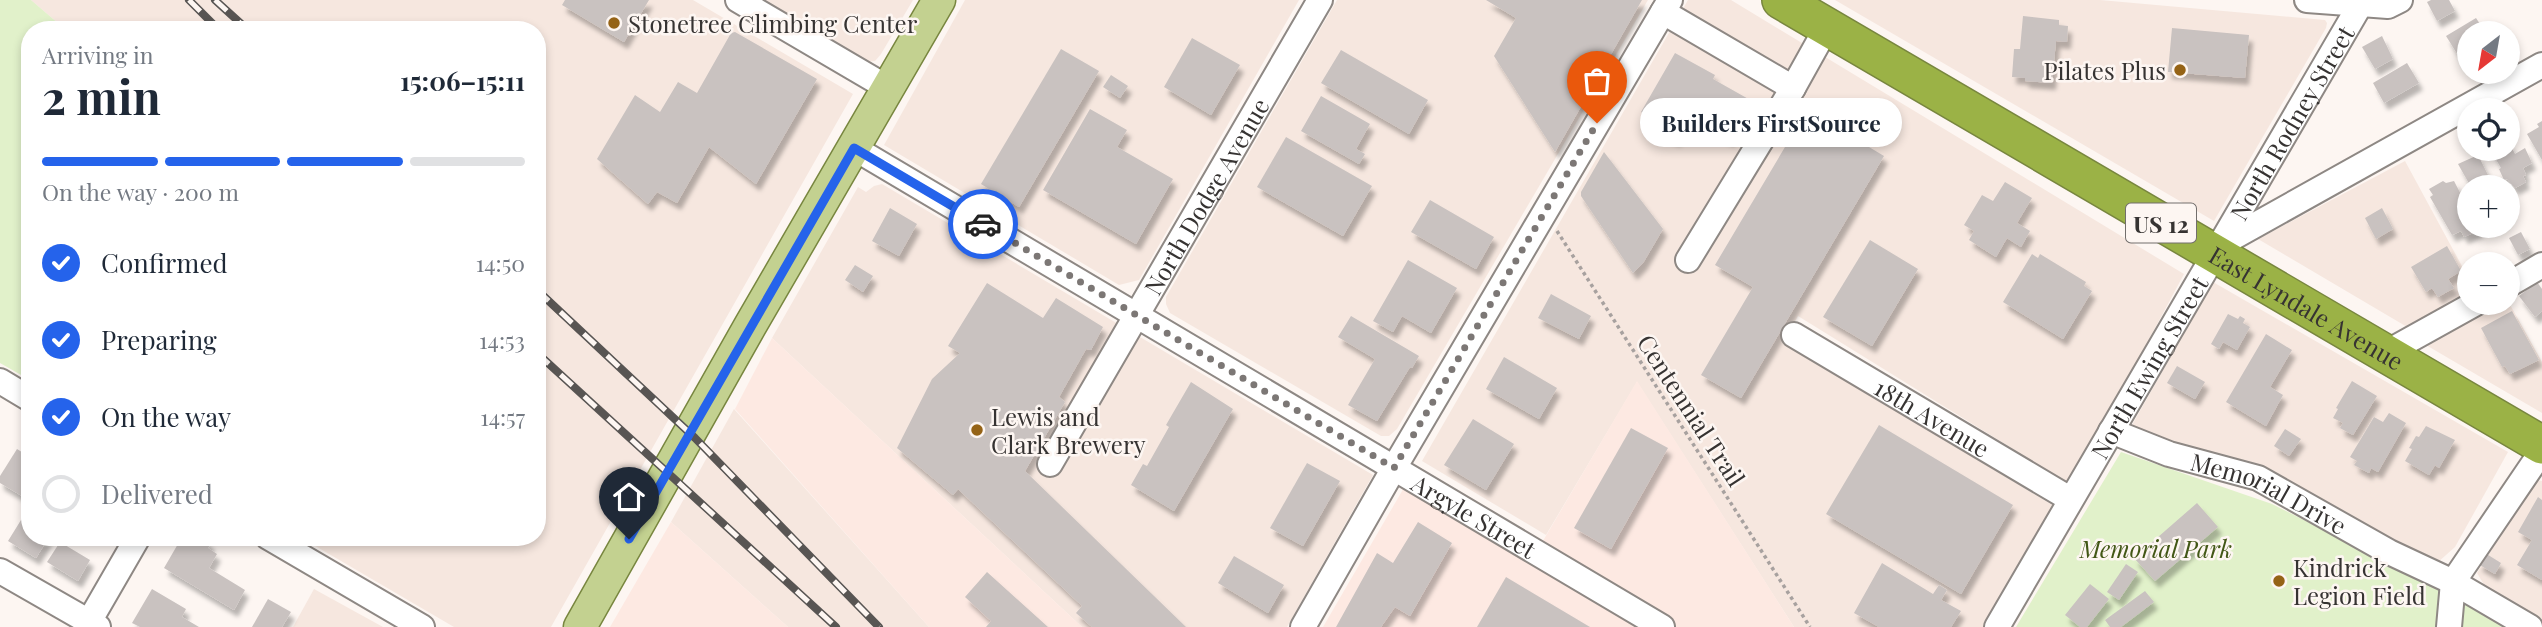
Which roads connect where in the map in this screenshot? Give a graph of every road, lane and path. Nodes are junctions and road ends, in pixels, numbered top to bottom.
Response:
1 (738, 0) edge
2 (939, 0) edge
3 (1320, 0) edge
4 (1781, 0) edge
5 (2306, 0) edge
6 (2400, 0) edge
7 (2362, 2) edge
8 (1666, 6) edge
9 (770, 8) edge
10 (1827, 27) junction
11 (2542, 65) edge
12 (888, 88) junction
13 (1793, 88) junction
14 (854, 148) junction
15 (1544, 212) junction
16 (2219, 249) junction
17 (1688, 260) dead end
18 (2542, 265) edge
19 (2520, 278) edge
20 (2457, 313) edge
21 (1136, 314) junction
22 (1794, 335) dead end
23 (2385, 353) junction
24 (0, 381) edge
25 (21, 393) edge
26 (2110, 431) junction
27 (2542, 445) edge
28 (2542, 451) edge
29 (1050, 464) dead end
30 (1394, 468) junction
31 (2070, 499) junction
32 (133, 546) edge
33 (283, 546) edge
34 (0, 571) edge
35 (2453, 582) junction
36 (91, 625) edge
37 (422, 627) edge
38 (580, 627) edge
39 (1303, 627) edge
40 (1662, 627) edge
41 (1810, 627) edge
42 (1997, 627) edge
43 (2449, 627) edge
44 (2530, 627) edge

1 - 9 street
2 - 12 main road
3 - 21 street, North Dodge Avenue
4 - 10 highway, East Lyndale Avenue / US 12
5 - 7 street
6 - 7 street
7 - 16 street, North Rodney Street
8 - 13 street
8 - 15 street
9 - 12 street
10 - 13 street
10 - 16 highway, East Lyndale Avenue / US 12
11 - 16 street, North Ewing Street
12 - 14 main road
13 - 17 street
14 - 21 street, Argyle Street
14 - 38 main road
15 - 30 street
15 - 41 path, Centennial Trail
16 - 23 highway, East Lyndale Avenue / US 12
16 - 26 street, North Ewing Street
18 - 19 street
20 - 23 street
21 - 29 street, North Dodge Avenue
21 - 30 street, Argyle Street
22 - 31 street, 18th Avenue
23 - 27 highway, East Lyndale Avenue / US 12
24 - 25 street
26 - 31 street, North Ewing Street
26 - 35 street, Memorial Drive
28 - 35 street
30 - 39 street
30 - 40 street, Argyle Street
31 - 42 street, North Ewing Street
32 - 36 street
33 - 37 street
34 - 36 street
35 - 43 street
35 - 44 street, Memorial Drive

